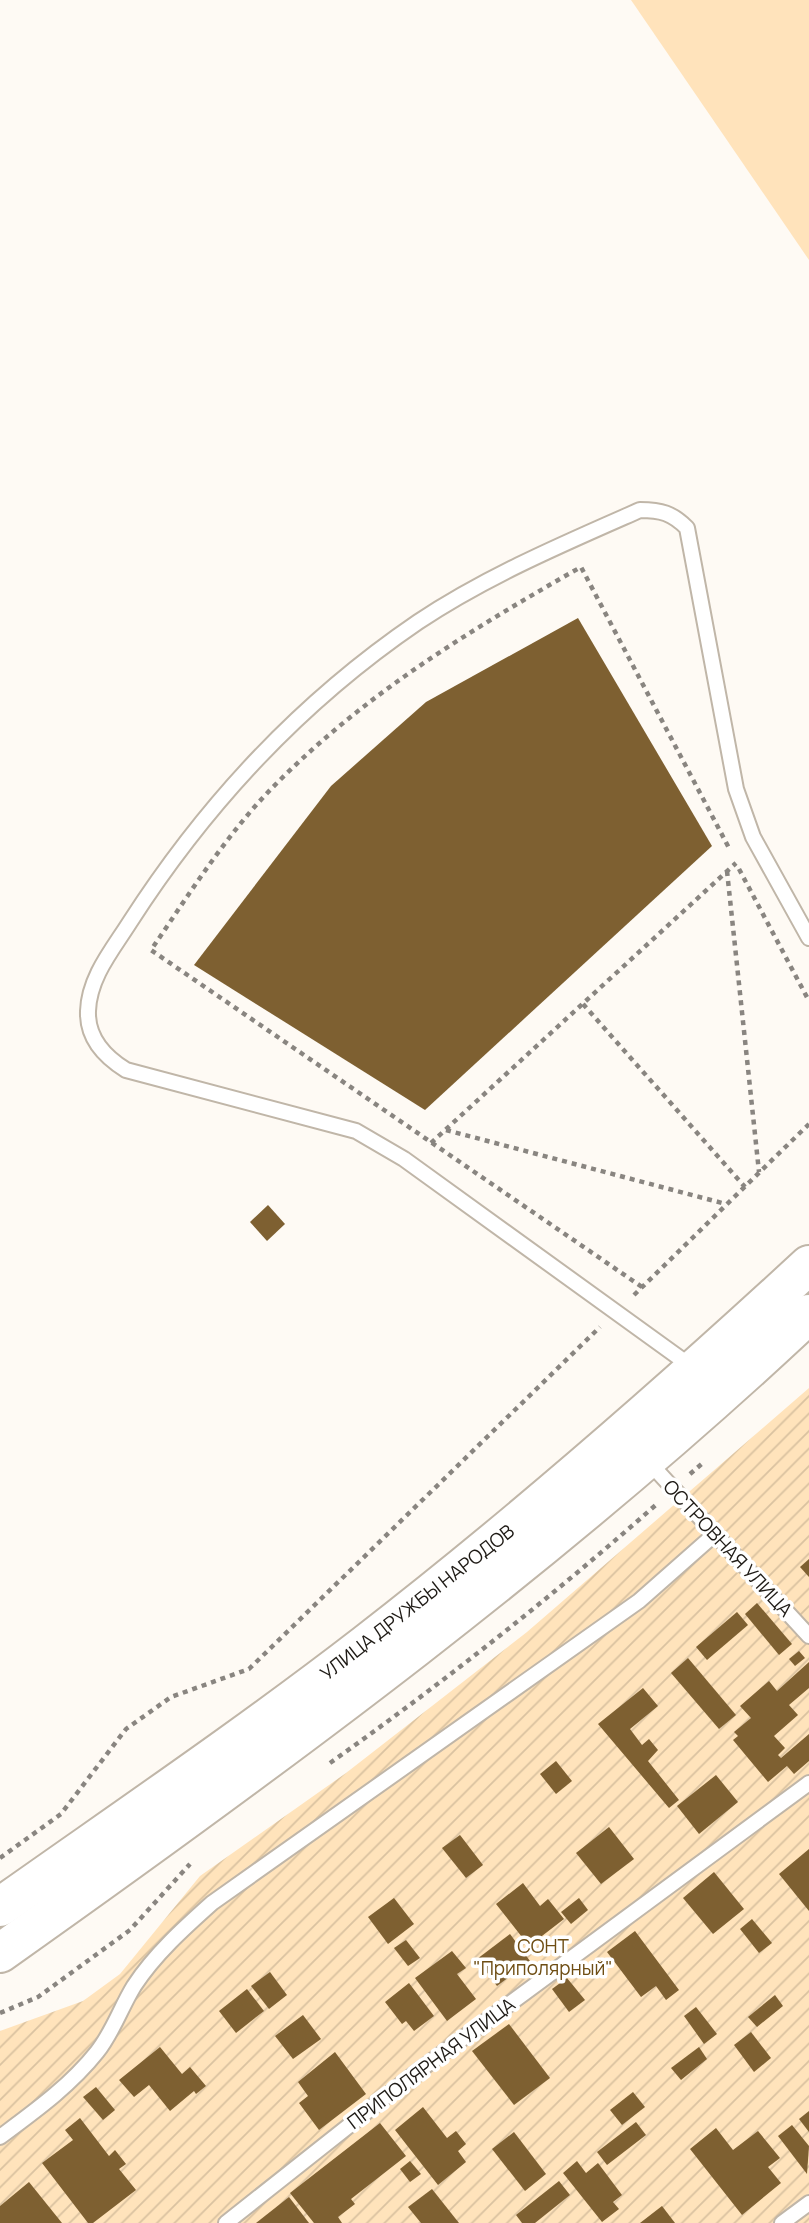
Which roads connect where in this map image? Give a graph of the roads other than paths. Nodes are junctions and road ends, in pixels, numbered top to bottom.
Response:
1 (809, 911) edge
2 (806, 932) edge
3 (809, 1265) edge
4 (809, 1314) edge
5 (694, 1369) junction
6 (646, 1459) junction
7 (715, 1534) junction
8 (809, 1636) edge
9 (809, 1783) edge
10 (0, 1907) edge
11 (0, 1953) edge
12 (0, 2137) edge
13 (809, 2203) edge
14 (226, 2223) edge
15 (782, 2223) edge

1 - 2 lane
2 - 5 lane
3 - 5 main road, УЛИЦА ДРУЖБЫ НАРОДОВ
4 - 6 main road, УЛИЦА ДРУЖБЫ НАРОДОВ
5 - 10 main road, УЛИЦА ДРУЖБЫ НАРОДОВ
6 - 7 lane, ОСТРОВНАЯ УЛИЦА
6 - 11 main road, УЛИЦА ДРУЖБЫ НАРОДОВ
7 - 8 lane, ОСТРОВНАЯ УЛИЦА
7 - 12 lane
9 - 14 lane, ПРИПОЛЯРНАЯ УЛИЦА
13 - 15 lane

